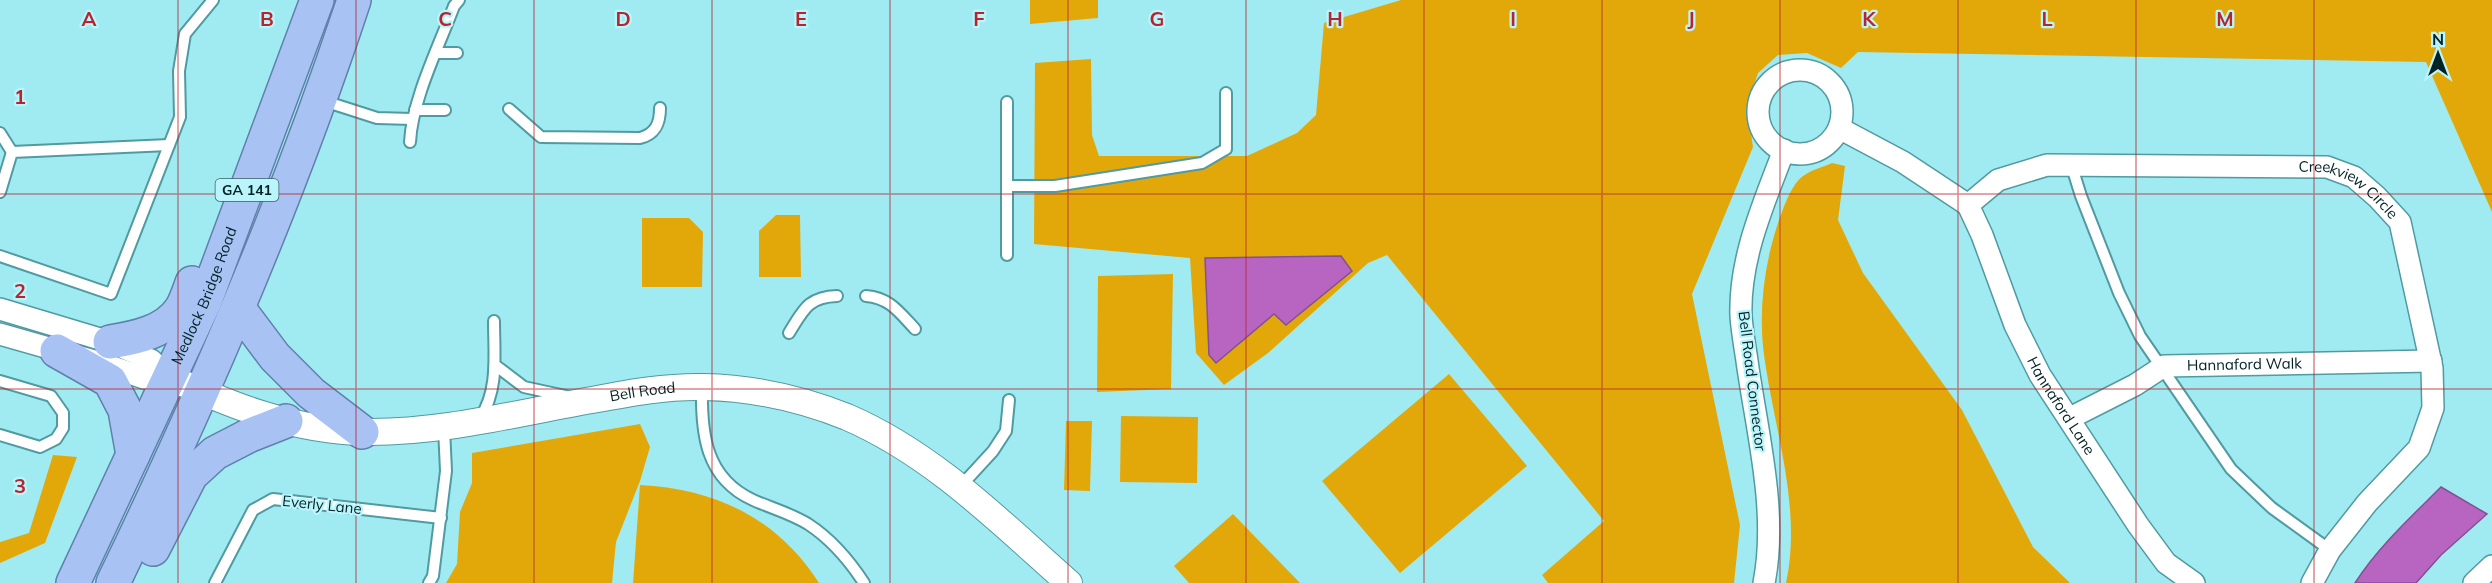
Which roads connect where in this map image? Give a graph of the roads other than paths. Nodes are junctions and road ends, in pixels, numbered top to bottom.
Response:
1 (213, 0) edge
2 (317, 0) edge
3 (354, 0) edge
4 (459, 0) edge
5 (436, 53) junction
6 (457, 53) dead end
7 (293, 68) junction
8 (1226, 93) dead end
9 (321, 100) junction
10 (1007, 102) dead end
11 (660, 108) dead end
12 (509, 109) dead end
13 (445, 110) dead end
14 (414, 115) junction
15 (1839, 128) junction
16 (0, 133) edge
17 (410, 142) dead end
18 (170, 145) junction
19 (1784, 150) junction
20 (12, 152) junction
21 (2071, 164) junction
22 (1007, 186) junction
23 (0, 192) edge
24 (1968, 205) junction
25 (1007, 255) dead end
26 (0, 256) edge
27 (837, 296) dead end
28 (866, 296) dead end
29 (0, 309) edge
30 (239, 309) junction
31 (494, 321) dead end
32 (915, 329) dead end
33 (789, 333) dead end
34 (0, 334) edge
35 (110, 342) junction
36 (57, 351) junction
37 (2431, 361) junction
38 (495, 364) junction
39 (2162, 367) junction
40 (169, 377) junction
41 (0, 381) edge
42 (702, 387) junction
43 (202, 392) junction
44 (587, 400) junction
45 (1009, 400) dead end
46 (2070, 418) junction
47 (478, 421) junction
48 (286, 422) junction
49 (444, 427) junction
50 (362, 432) junction
51 (0, 435) edge
52 (133, 455) junction
53 (959, 488) junction
54 (441, 518) junction
55 (2330, 550) junction
56 (2492, 566) edge
57 (72, 583) edge
58 (113, 583) edge
59 (136, 583) edge
60 (215, 583) edge
61 (429, 583) edge
62 (864, 583) edge
63 (1069, 583) edge
64 (1764, 583) edge
65 (2194, 583) edge
66 (2312, 583) edge
67 (2474, 583) edge

1 - 18 lane
2 - 7 highway, Medlock Bridge Road / GA 141
3 - 9 highway, GA 141
4 - 5 lane
5 - 6 lane
5 - 14 lane
7 - 35 highway
7 - 40 highway, Medlock Bridge Road / GA 141
8 - 22 lane
9 - 14 lane
9 - 30 highway, GA 141
10 - 22 lane
11 - 12 lane
13 - 14 lane
14 - 17 lane
15 - 19 street
15 - 19 street
15 - 24 street
16 - 20 lane
18 - 20 lane
18 - 26 lane
19 - 64 street, Bell Road Connector
20 - 23 lane
21 - 24 street, Creekview Circle
21 - 37 street, Creekview Circle
21 - 39 lane
22 - 25 lane
24 - 46 street, Hannaford Lane
27 - 33 lane
28 - 32 lane
29 - 35 street
30 - 43 highway, GA 141
30 - 50 highway
31 - 38 lane
34 - 36 street
35 - 40 street
36 - 40 street
36 - 52 highway
37 - 39 street, Hannaford Walk
37 - 55 street, Creekview Circle
38 - 44 lane
38 - 47 lane
39 - 46 street
39 - 55 lane
40 - 43 street, Bell Road
40 - 52 highway, Medlock Bridge Road / GA 141
41 - 51 lane
42 - 44 street, Bell Road
42 - 53 street, Bell Road
42 - 62 lane
43 - 48 street, Bell Road
43 - 58 highway, GA 141
44 - 47 street, Bell Road
45 - 53 lane
46 - 65 street, Hannaford Lane
47 - 49 street, Bell Road
48 - 50 street, Bell Road
48 - 59 highway
49 - 50 street, Bell Road
49 - 54 lane
52 - 57 highway, Medlock Bridge Road / GA 141
53 - 63 street, Bell Road
54 - 60 lane, Everly Lane
54 - 61 lane
55 - 66 street, Creekview Circle
56 - 67 street

